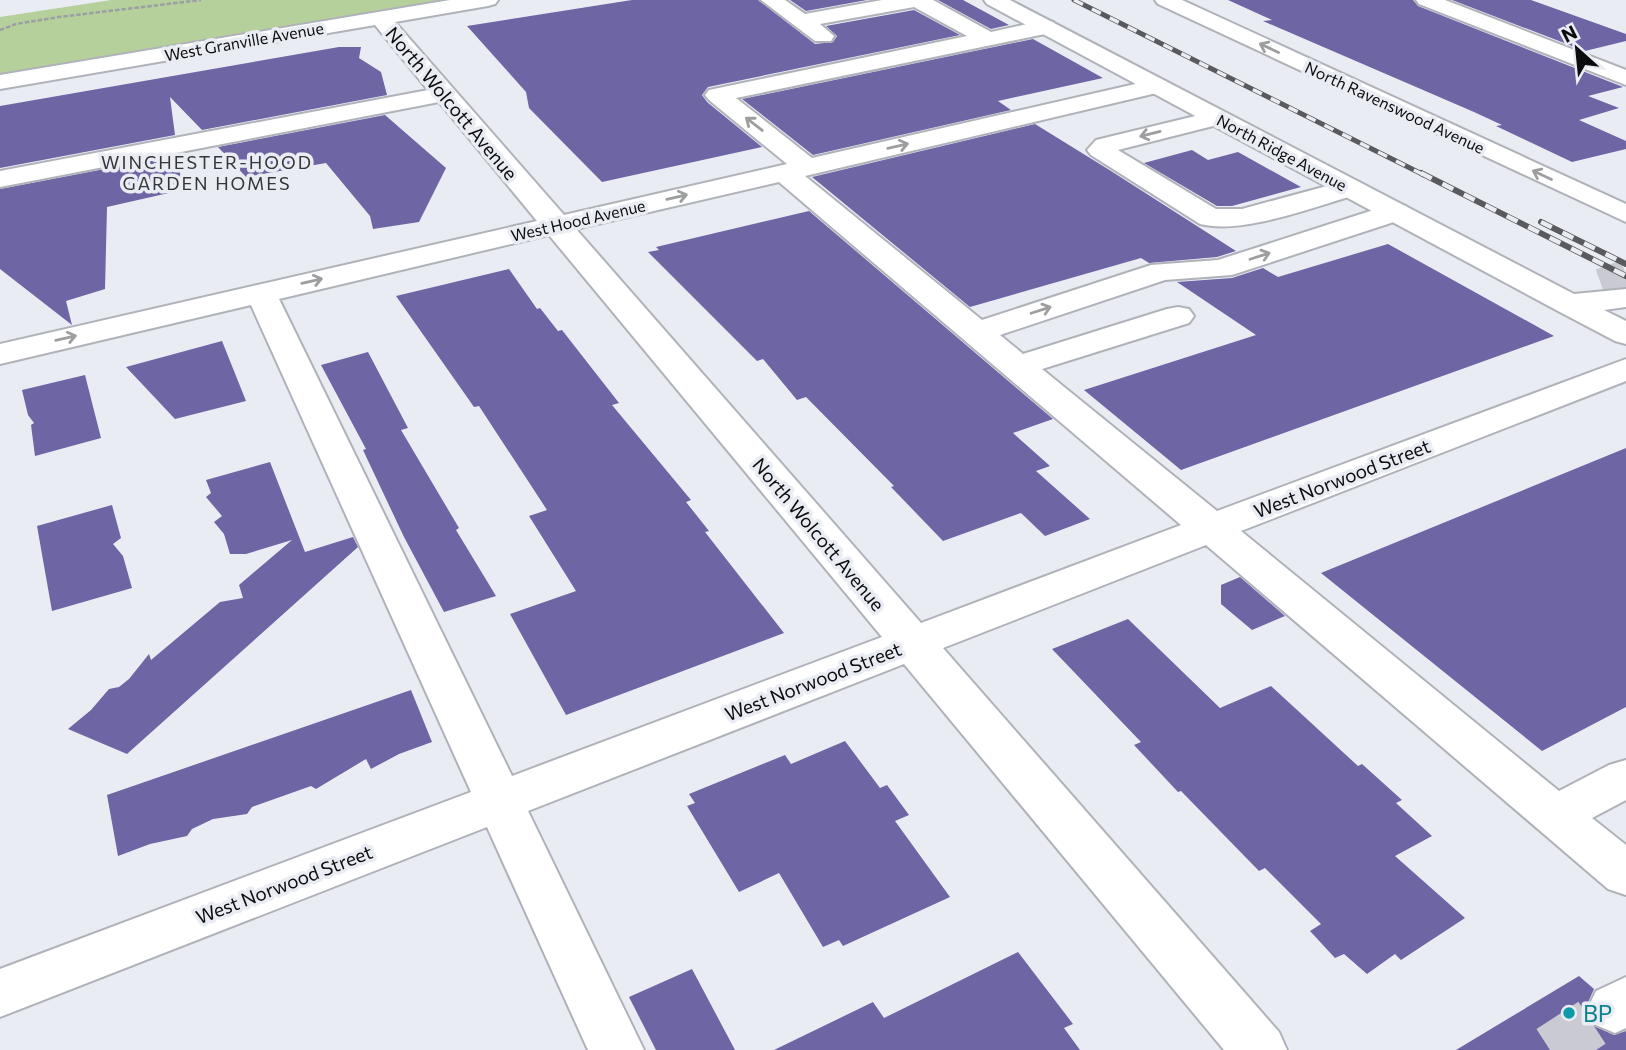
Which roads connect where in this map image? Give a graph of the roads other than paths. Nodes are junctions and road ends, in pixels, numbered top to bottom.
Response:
1 (488, 0) edge
2 (771, 0) edge
3 (993, 0) edge
4 (1165, 0) edge
5 (1426, 0) edge
6 (861, 10) junction
7 (380, 18) junction
8 (802, 21) junction
9 (883, 24) dead end
10 (1045, 27) junction
11 (905, 38) dead end
12 (988, 39) junction
13 (928, 52) junction
14 (865, 65) junction
15 (1626, 78) edge
16 (0, 82) edge
17 (1157, 86) junction
18 (445, 94) junction
19 (1216, 118) junction
20 (796, 169) junction
21 (0, 179) edge
22 (1618, 185) dead end
23 (1349, 188) junction
24 (1586, 195) junction
25 (1396, 212) junction
26 (1626, 214) edge
27 (556, 225) junction
28 (1614, 291) tunnel mouth
29 (261, 293) junction
30 (1570, 304) junction
31 (1178, 316) dead end
32 (976, 332) junction
33 (1626, 334) edge
34 (0, 354) edge
35 (1018, 366) junction
36 (1626, 369) edge
37 (1211, 528) junction
38 (912, 643) junction
39 (1626, 778) edge
40 (500, 801) junction
41 (1555, 815) junction
42 (1626, 874) edge
43 (0, 993) edge
44 (615, 1050) edge
45 (1259, 1050) edge

1 - 7 street, West Granville Avenue
2 - 8 street
3 - 10 street, North Ridge Avenue
24 -> 4 street, North Ravenswood Avenue
5 - 15 street
6 - 8 street
6 - 9 street
6 - 12 street
7 - 16 street, West Granville Avenue
7 - 18 street, North Wolcott Avenue
8 - 14 street
10 - 12 street
10 - 17 street, North Ridge Avenue
11 - 13 street
12 - 13 street
13 - 14 street
20 -> 14 street
17 - 19 street, North Ridge Avenue
20 -> 17 street, West Hood Avenue
18 - 21 street
18 - 27 street, North Wolcott Avenue
19 - 23 street, North Ridge Avenue
19 -> 23 street
27 -> 20 street, West Hood Avenue
20 - 32 street
22 - 24 street
23 - 25 street, North Ridge Avenue
24 - 26 street, North Ravenswood Avenue
25 - 30 street, North Ridge Avenue
32 -> 25 street
29 -> 27 street, West Hood Avenue
27 - 38 street, North Wolcott Avenue
28 - 30 street
34 -> 29 street, West Hood Avenue
29 - 40 street
30 - 33 street
31 - 35 street
32 - 35 street
35 - 37 street
36 - 37 street, West Norwood Street
37 - 38 street, West Norwood Street
37 - 41 street
38 - 40 street, West Norwood Street
38 - 45 street, North Wolcott Avenue
39 - 41 street
40 - 43 street, West Norwood Street
40 - 44 street
41 - 42 street

